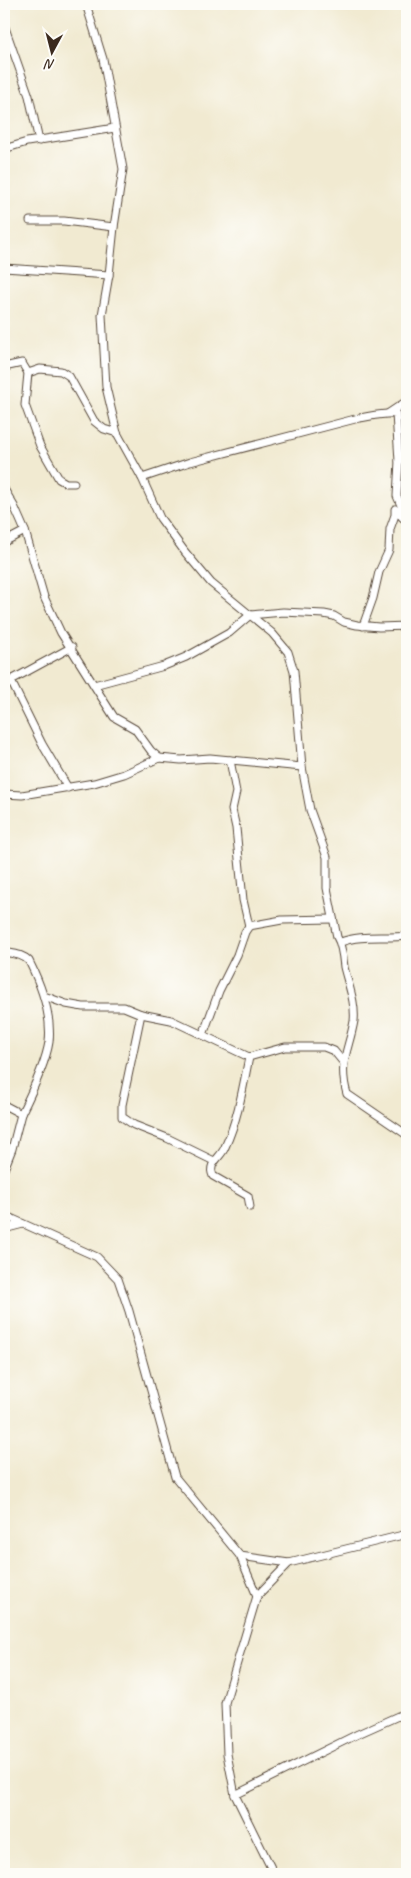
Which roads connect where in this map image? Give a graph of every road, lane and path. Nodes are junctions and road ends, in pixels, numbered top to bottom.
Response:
1 (86, 4) edge
2 (4, 25) edge
3 (114, 128) junction
4 (39, 141) junction
5 (4, 149) edge
6 (30, 221) dead end
7 (114, 227) junction
8 (4, 268) edge
9 (109, 275) junction
10 (4, 367) edge
11 (28, 372) junction
12 (407, 400) edge
13 (389, 414) junction
14 (117, 433) junction
15 (407, 458) edge
16 (399, 461) junction
17 (142, 478) junction
18 (74, 483) dead end
19 (4, 489) edge
20 (405, 520) edge
21 (25, 531) junction
22 (4, 542) edge
23 (250, 615) junction
24 (363, 626) junction
25 (407, 626) edge
26 (72, 648) junction
27 (7, 683) edge
28 (94, 685) junction
29 (159, 758) junction
30 (230, 760) junction
31 (302, 767) junction
32 (68, 788) junction
33 (4, 794) edge
34 (333, 919) junction
35 (249, 926) junction
36 (407, 936) edge
37 (340, 942) junction
38 (4, 952) edge
39 (44, 996) junction
40 (141, 1014) junction
41 (203, 1035) junction
42 (249, 1057) junction
43 (343, 1062) junction
44 (4, 1105) edge
45 (21, 1114) junction
46 (407, 1135) edge
47 (214, 1161) junction
48 (4, 1169) edge
49 (250, 1207) dead end
50 (4, 1215) edge
51 (23, 1224) junction
52 (4, 1229) edge
53 (407, 1534) edge
54 (240, 1556) junction
55 (289, 1563) junction
56 (257, 1596) junction
57 (407, 1712) edge
58 (236, 1795) junction
59 (274, 1874) edge

1 - 3 street
2 - 4 street
3 - 4 street
3 - 7 street
4 - 5 street
6 - 7 street
7 - 9 street
8 - 9 street
9 - 14 street
10 - 11 street
11 - 14 street
11 - 18 street
12 - 13 street
13 - 16 street
13 - 17 street
14 - 17 street
15 - 16 street
16 - 20 street
17 - 23 street
19 - 21 street
20 - 24 street
21 - 22 street
21 - 26 street
23 - 24 street
23 - 28 street
23 - 31 street
24 - 25 street
26 - 27 street
26 - 28 street
27 - 32 street
28 - 29 street
29 - 30 street
29 - 32 street
30 - 31 street
30 - 35 street
31 - 34 street
32 - 33 street
34 - 35 street
34 - 37 street
35 - 41 street
36 - 37 street
37 - 43 street
38 - 39 street
39 - 40 street
39 - 45 street
40 - 41 street
40 - 47 street
41 - 42 street
42 - 43 street
42 - 47 street
43 - 46 street
44 - 45 street
45 - 48 street
47 - 49 street
50 - 51 street
51 - 52 street
51 - 54 street
53 - 55 street
54 - 55 street
54 - 56 street
55 - 56 street
56 - 58 street
57 - 58 street
58 - 59 street

